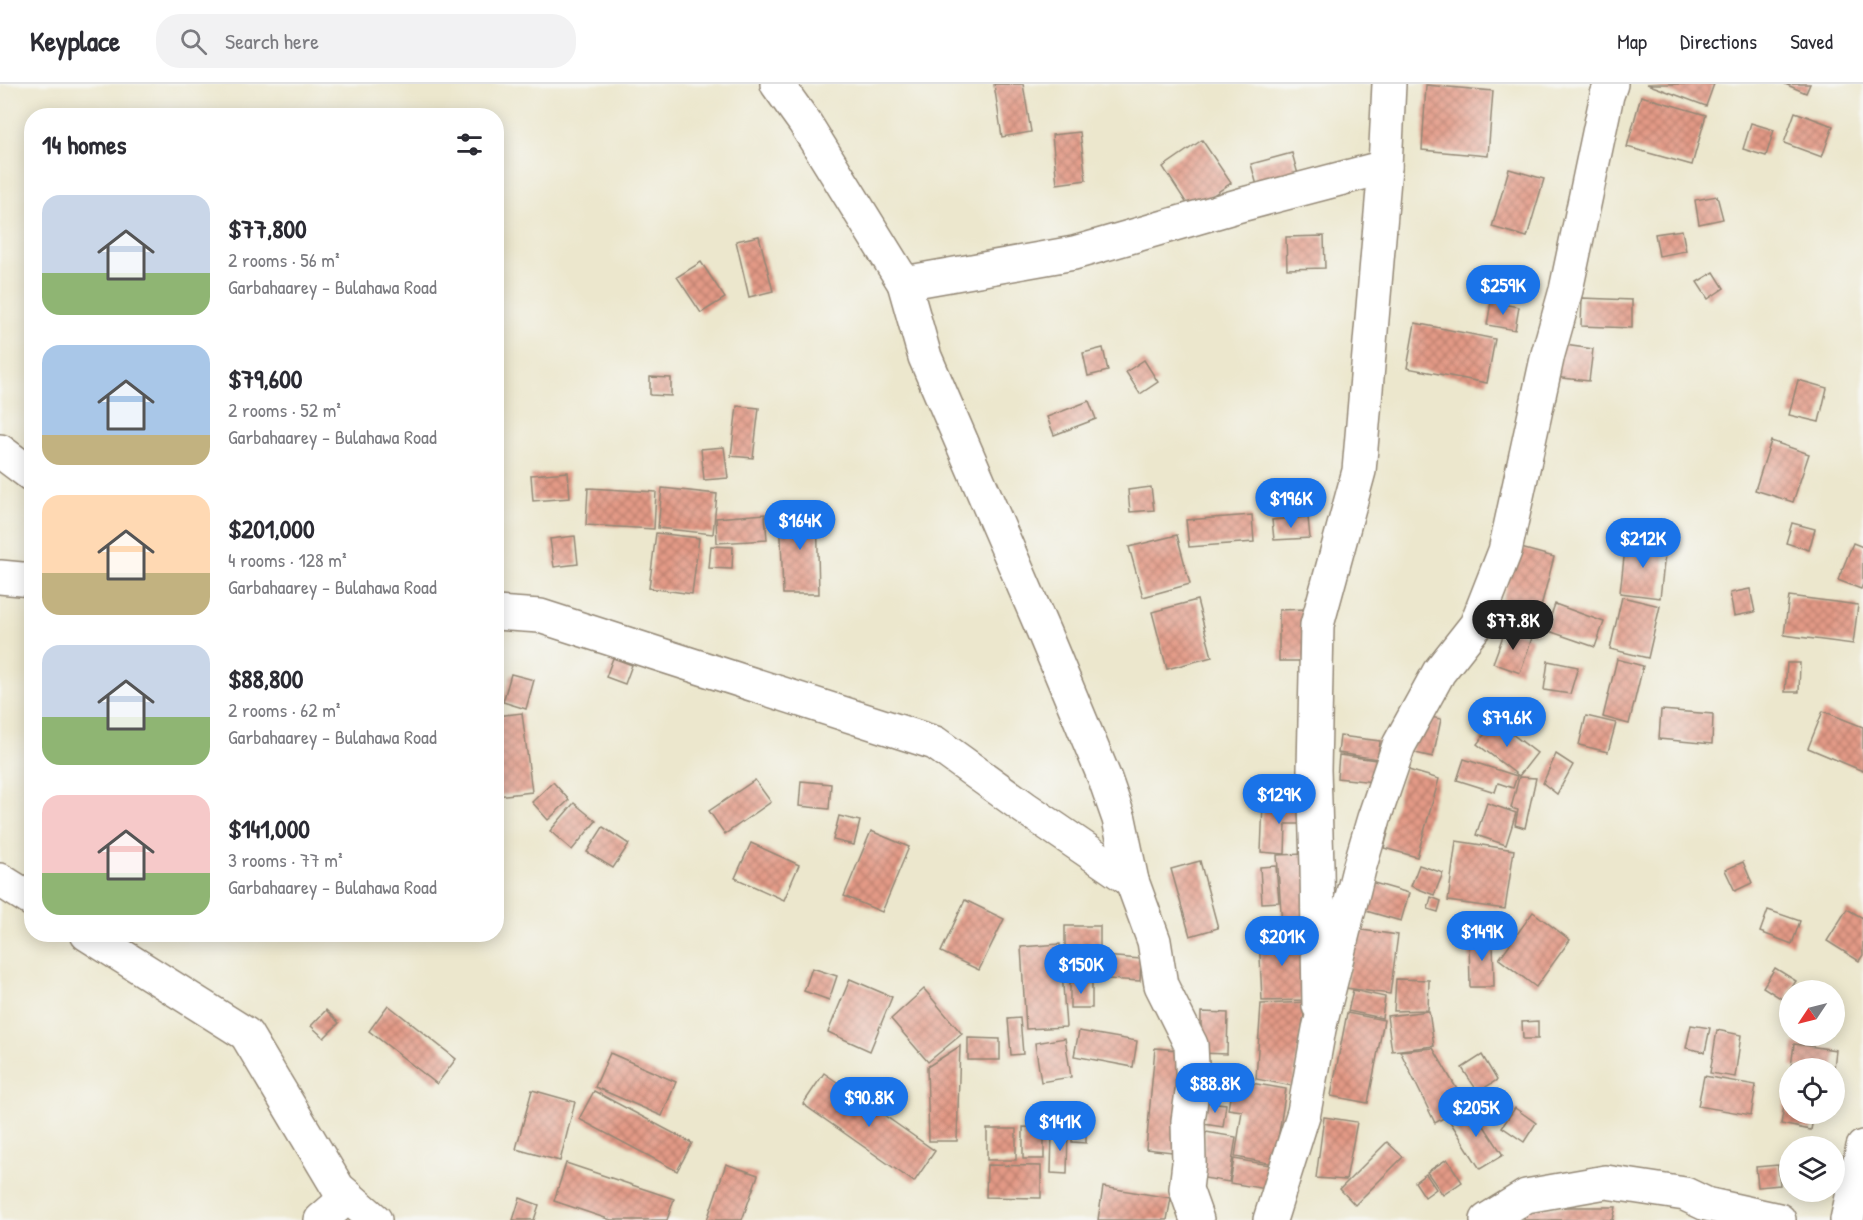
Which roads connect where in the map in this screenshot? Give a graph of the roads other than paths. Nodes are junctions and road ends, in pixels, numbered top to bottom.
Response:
1 (777, 84) edge
2 (1389, 84) edge
3 (1611, 84) edge
4 (1385, 167) junction
5 (904, 283) junction
6 (0, 451) edge
7 (24, 469) edge
8 (0, 578) edge
9 (24, 580) edge
10 (504, 614) edge
11 (0, 880) edge
12 (1132, 881) junction
13 (24, 895) edge
14 (100, 942) edge
15 (1319, 1029) junction
16 (1863, 1147) edge
17 (339, 1207) edge
18 (375, 1220) edge
19 (1197, 1220) edge
20 (1270, 1220) edge
21 (1487, 1220) edge
22 (1779, 1220) edge
23 (1847, 1220) edge

1 - 5 street
2 - 4 street
3 - 15 street
4 - 5 street
4 - 15 street
5 - 12 street
6 - 7 street
8 - 9 street
10 - 12 street
11 - 13 street
12 - 19 street
14 - 17 street
15 - 20 street
16 - 23 street
17 - 18 street
21 - 22 street

